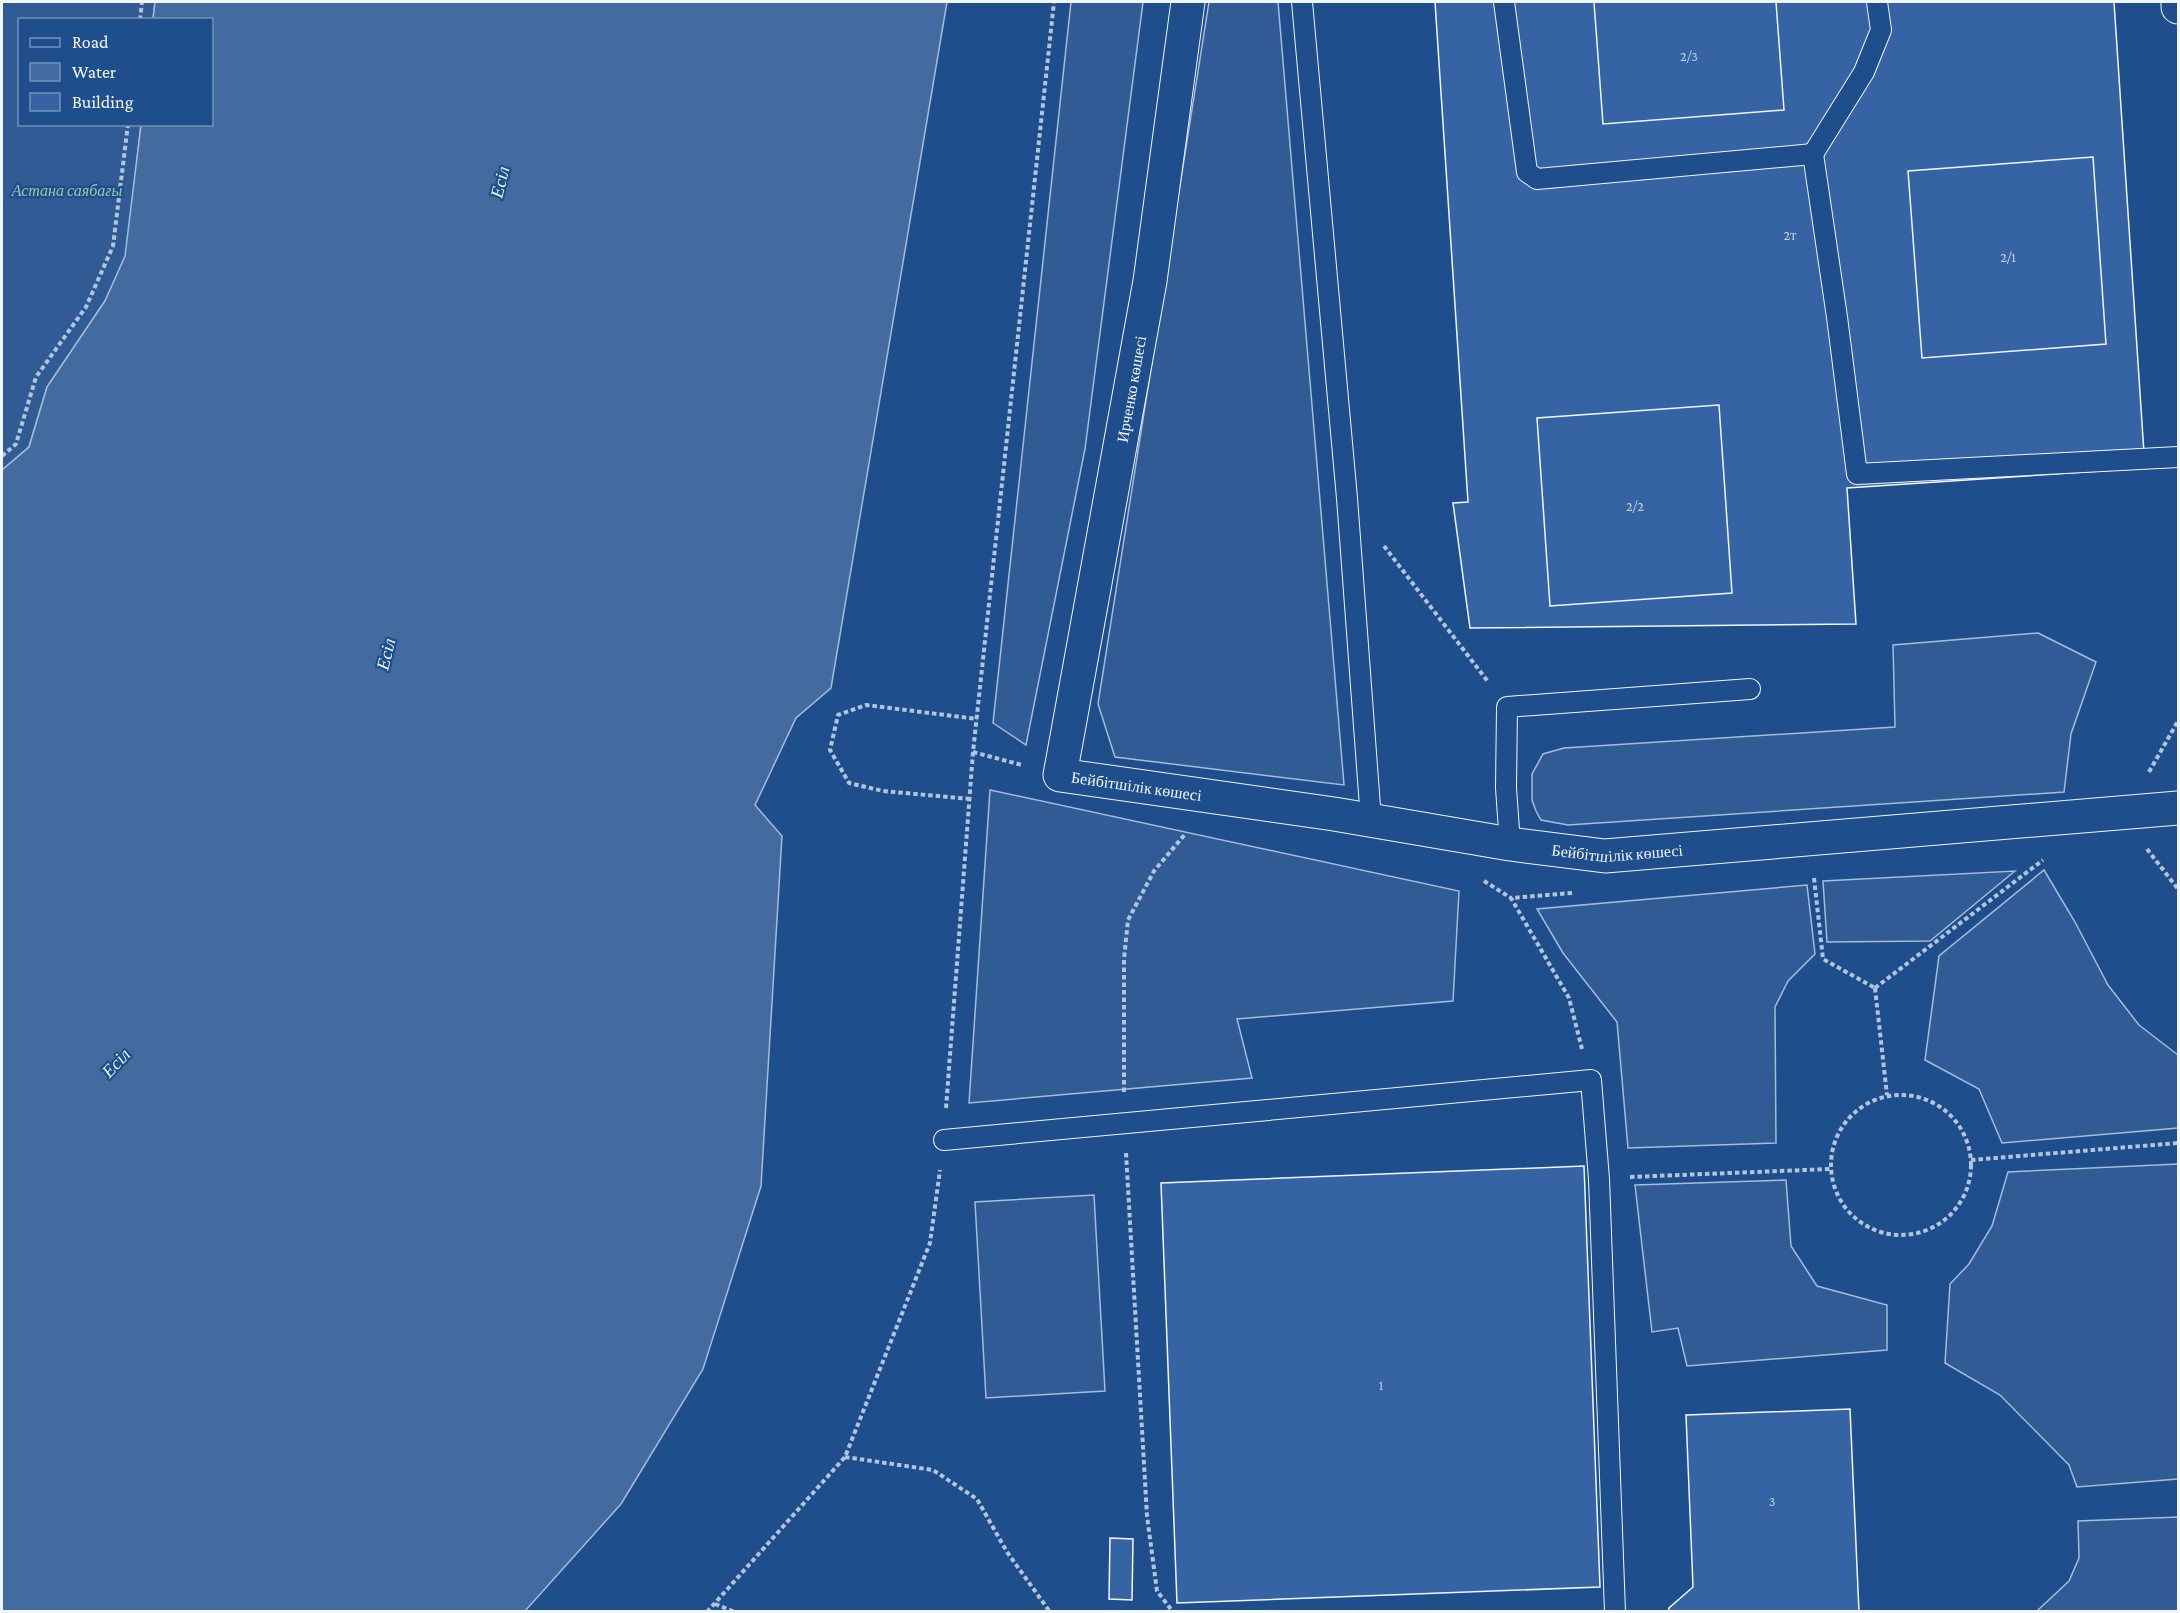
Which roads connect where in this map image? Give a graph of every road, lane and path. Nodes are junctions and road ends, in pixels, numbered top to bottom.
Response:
1 (142, 2) edge
2 (1054, 2) edge
3 (1188, 2) edge
4 (1302, 2) edge
5 (1504, 2) edge
6 (1877, 2) edge
7 (2178, 2) edge
8 (2178, 7) edge
9 (140, 18) edge
10 (128, 126) edge
11 (1813, 154) junction
12 (2, 456) edge
13 (2178, 457) edge
14 (1383, 545) dead end
15 (1750, 688) dead end
16 (1507, 707) junction
17 (977, 719) junction
18 (974, 752) junction
19 (1060, 775) junction
20 (970, 799) junction
21 (2178, 808) edge
22 (1371, 820) junction
23 (1192, 825) dead end
24 (1510, 844) junction
25 (2052, 853) dead end
26 (1813, 874) dead end
27 (1581, 893) dead end
28 (1875, 988) junction
29 (1591, 1080) junction
30 (1887, 1095) junction
31 (1124, 1123) junction
32 (944, 1140) junction
33 (2178, 1143) edge
34 (1971, 1160) junction
35 (1830, 1169) junction
36 (1599, 1179) junction
37 (845, 1457) junction
38 (715, 1604) junction
39 (707, 1611) edge
40 (735, 1611) edge
41 (1050, 1611) edge
42 (1173, 1611) edge
43 (1615, 1611) edge

1 - 9 path
2 - 17 path
3 - 19 street, Ирченко көшесі
4 - 22 lane
5 - 11 lane
6 - 11 lane
7 - 8 street
10 - 12 path
11 - 13 lane
14 - 16 path
15 - 16 lane
16 - 24 lane
17 - 18 path
17 - 20 path
18 - 19 path
18 - 20 path
19 - 22 street, Бейбітшілік көшесі
20 - 32 path
21 - 24 street, Бейбітшілік көшесі
22 - 24 street, Бейбітшілік көшесі
23 - 31 path
25 - 28 path
26 - 28 path
27 - 29 path
28 - 30 path
29 - 31 lane
29 - 36 lane
30 - 34 path
30 - 35 path
31 - 32 lane
31 - 42 path
32 - 37 path
33 - 34 path
34 - 35 path
35 - 36 path
36 - 43 lane
37 - 38 path
37 - 41 path
38 - 39 path
38 - 40 path

